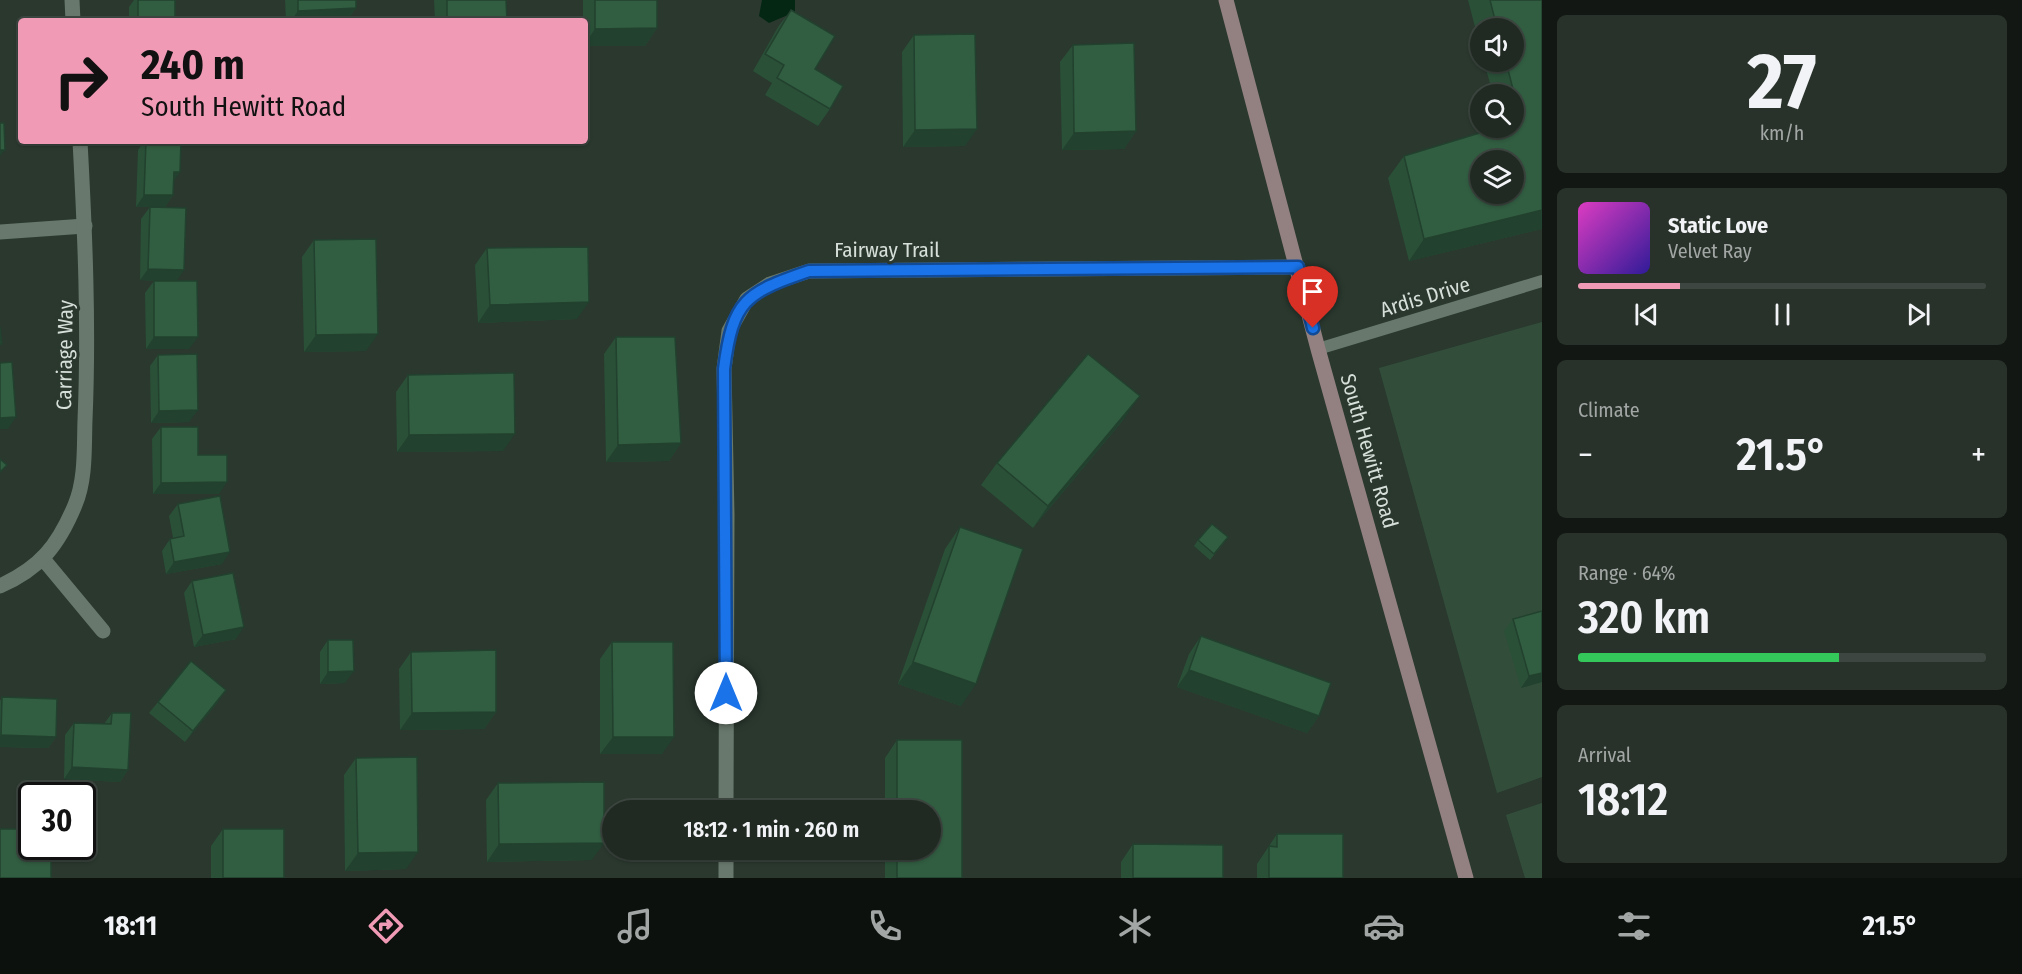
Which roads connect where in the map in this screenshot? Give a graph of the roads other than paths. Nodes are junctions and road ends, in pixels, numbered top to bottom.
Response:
1 (72, 0) edge
2 (1226, 0) edge
3 (73, 18) edge
4 (80, 144) edge
5 (85, 226) junction
6 (0, 232) edge
7 (1298, 267) junction
8 (1542, 281) edge
9 (1318, 349) junction
10 (44, 560) junction
11 (0, 586) edge
12 (103, 631) dead end
13 (726, 800) edge
14 (726, 860) edge
15 (726, 878) edge
16 (1466, 878) edge

1 - 3 street
2 - 7 main road, South Hewitt Road
4 - 5 street, Carriage Way
5 - 6 street
5 - 10 street, Carriage Way
7 - 9 main road, South Hewitt Road
7 - 13 street, Fairway Trail
8 - 9 lane, Ardis Drive
9 - 16 main road, South Hewitt Road
10 - 11 street, Carriage Way
10 - 12 street
14 - 15 street

